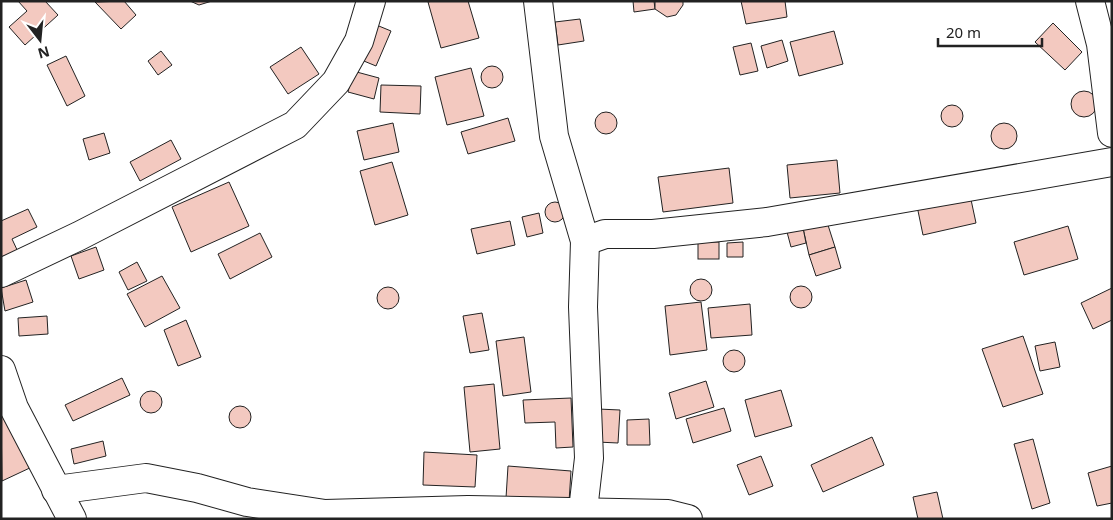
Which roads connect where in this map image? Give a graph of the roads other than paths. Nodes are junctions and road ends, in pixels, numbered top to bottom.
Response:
1 (371, 1) edge
2 (538, 1) edge
3 (1090, 1) edge
4 (1112, 133) edge
5 (1112, 162) edge
6 (585, 241) junction
7 (1, 273) edge
8 (1, 370) edge
9 (56, 490) junction
10 (583, 516) edge
11 (72, 519) edge
12 (688, 519) edge

1 - 7 street
2 - 6 street
3 - 4 street
5 - 6 street
6 - 10 street
8 - 9 street
9 - 10 street
9 - 11 street
10 - 12 street

